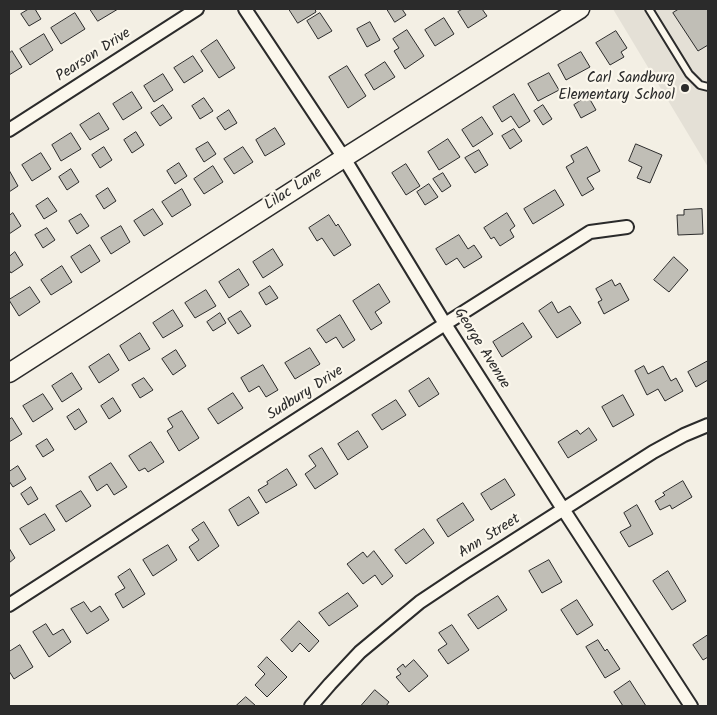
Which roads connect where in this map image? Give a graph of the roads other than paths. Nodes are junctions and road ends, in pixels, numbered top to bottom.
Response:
1 (197, 9) edge
2 (245, 9) edge
3 (580, 9) edge
4 (648, 9) edge
5 (708, 87) edge
6 (9, 130) edge
7 (344, 158) junction
8 (627, 227) dead end
9 (445, 324) junction
10 (9, 373) edge
11 (708, 425) edge
12 (563, 509) junction
13 (9, 604) edge
14 (311, 706) edge
15 (691, 706) edge

1 - 6 street, Pearson Drive
2 - 7 street, George Avenue
3 - 7 street, Lilac Lane
4 - 5 lane
7 - 9 street, George Avenue
7 - 10 street, Lilac Lane
8 - 9 street, Sudbury Drive
9 - 12 street, George Avenue
9 - 13 street, Sudbury Drive
11 - 12 street, Ann Street
12 - 14 street, Ann Street
12 - 15 street, George Avenue

